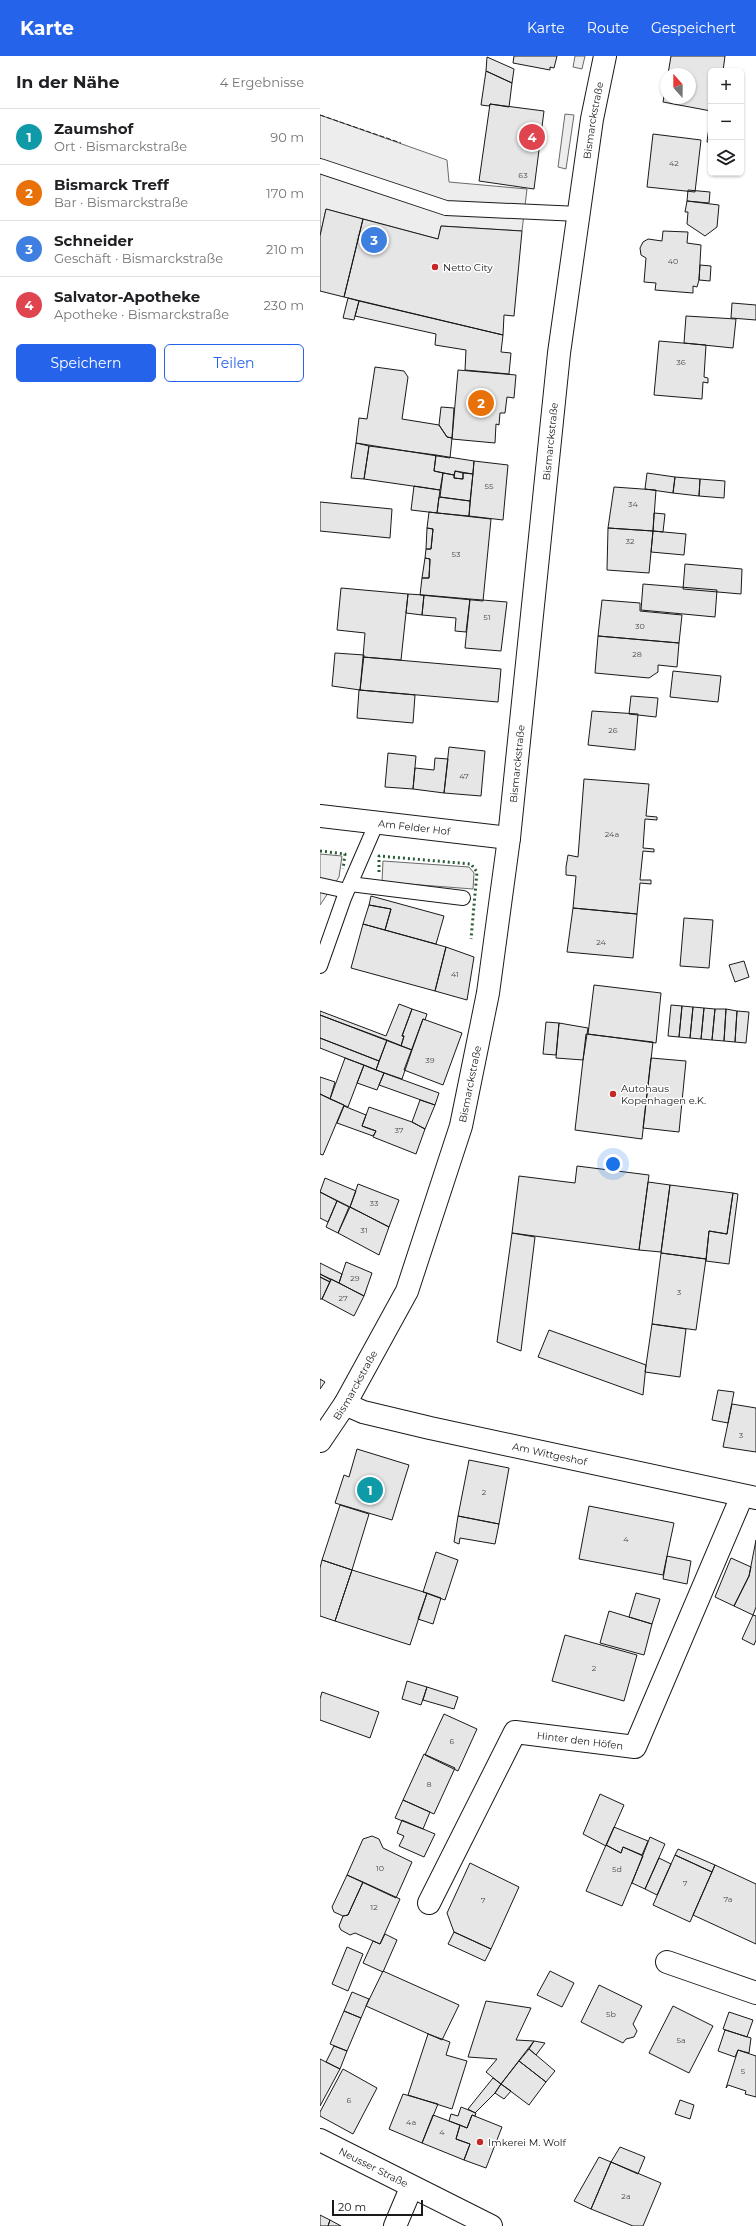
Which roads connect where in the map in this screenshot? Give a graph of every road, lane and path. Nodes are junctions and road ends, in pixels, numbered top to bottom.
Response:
1 (605, 56) edge
2 (320, 166) edge
3 (579, 214) junction
4 (320, 816) edge
5 (377, 822) junction
6 (509, 838) junction
7 (320, 885) edge
8 (349, 887) junction
9 (463, 898) dead end
10 (320, 966) edge
11 (345, 1404) junction
12 (320, 1441) edge
13 (749, 1497) edge
14 (429, 1903) dead end
15 (667, 1962) dead end
16 (756, 1993) edge
17 (320, 2140) edge
18 (411, 2188) junction
19 (394, 2226) edge
20 (491, 2226) edge

1 - 3 street, Bismarckstraße
2 - 3 lane
3 - 6 street, Bismarckstraße
4 - 5 street, Am Felder Hof
5 - 6 street, Am Felder Hof
5 - 8 lane
6 - 11 street, Bismarckstraße
7 - 8 lane
8 - 9 lane
8 - 10 lane
11 - 12 street, Bismarckstraße
11 - 13 street, Am Wittgeshof
13 - 14 street, Hinter den Höfen
15 - 16 street
17 - 18 street, Neusser Straße
18 - 19 street
18 - 20 street, Neusser Straße

